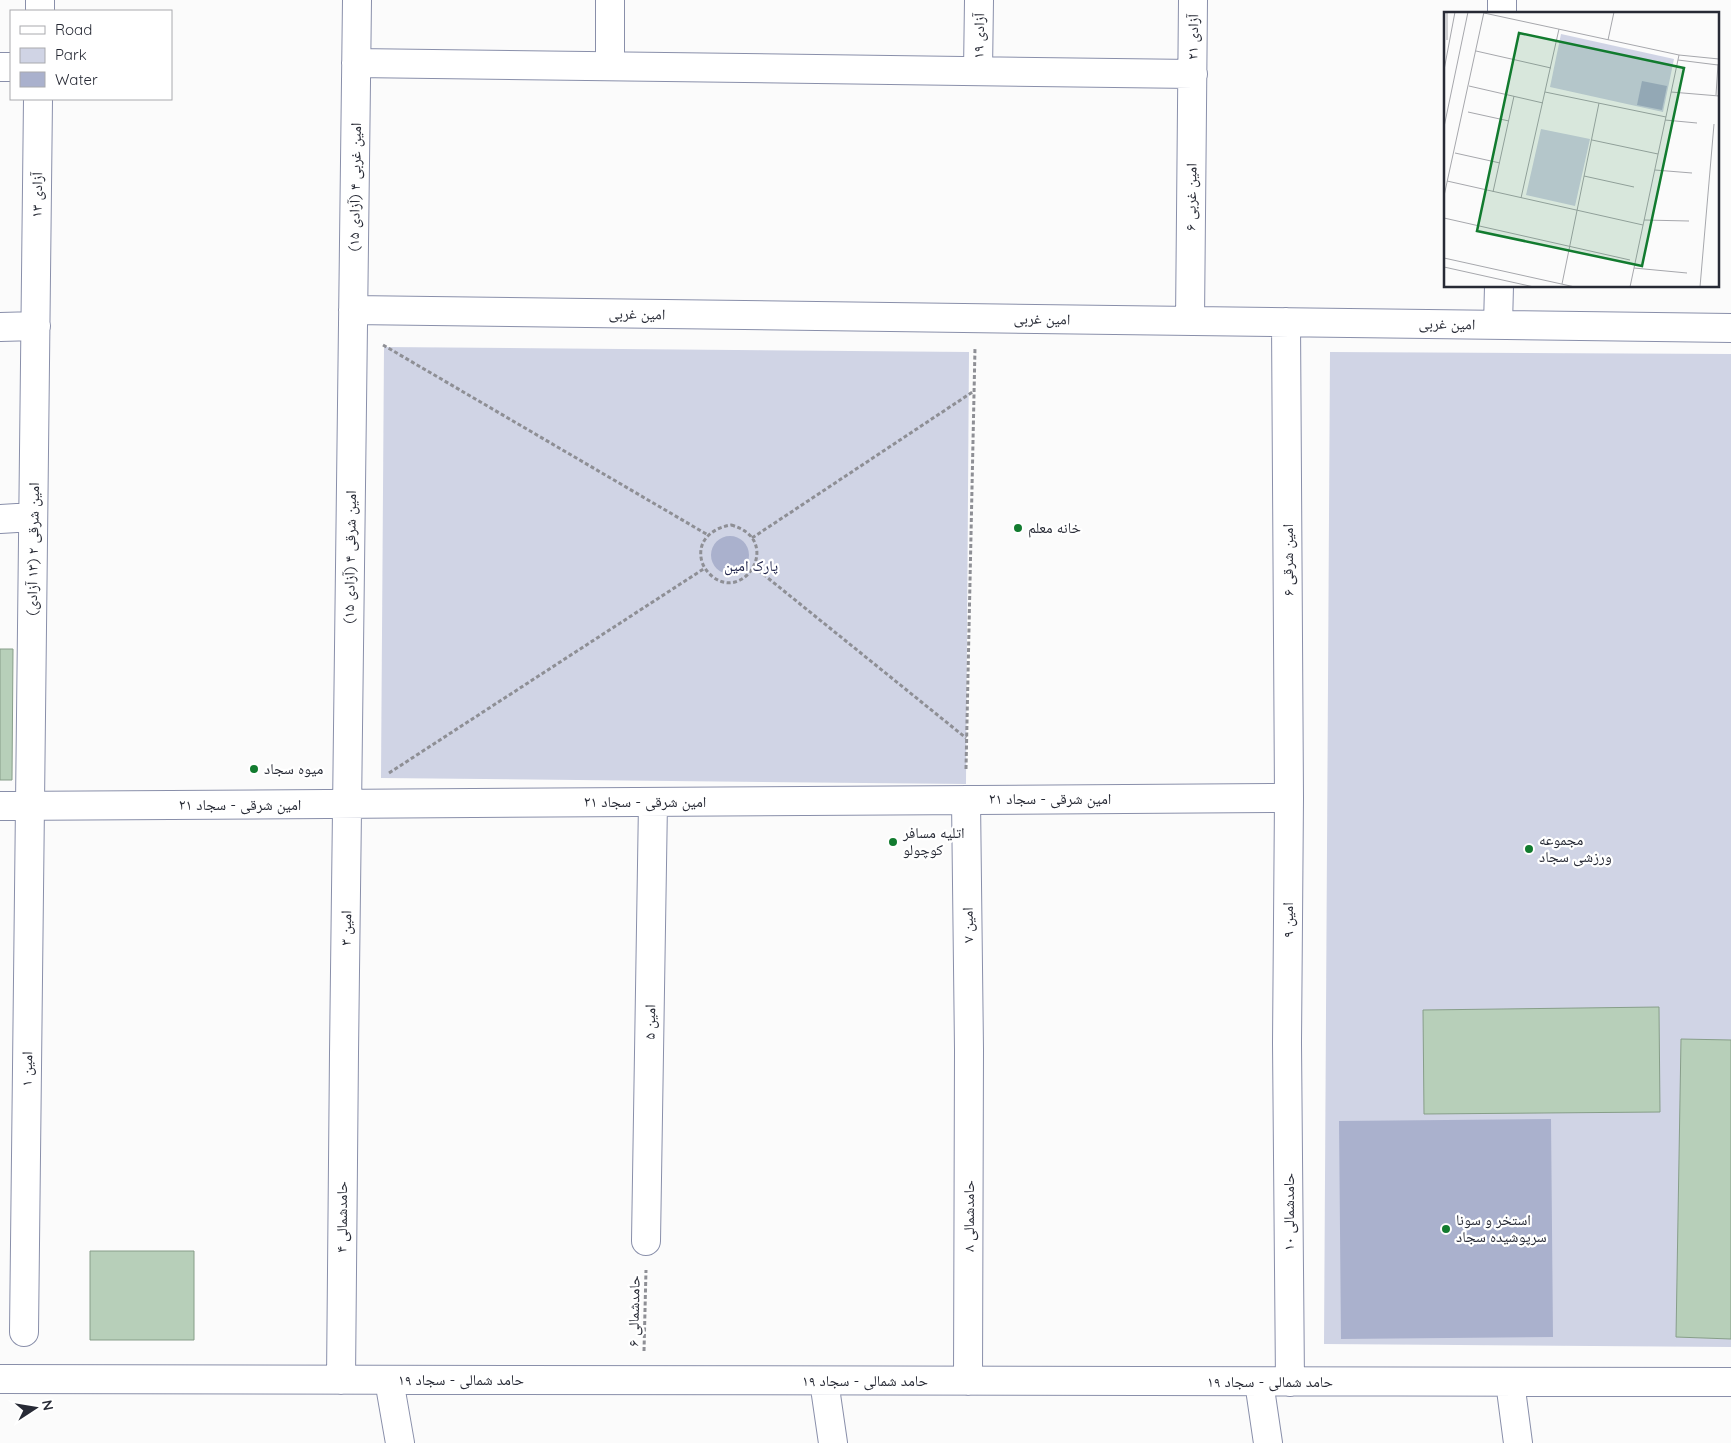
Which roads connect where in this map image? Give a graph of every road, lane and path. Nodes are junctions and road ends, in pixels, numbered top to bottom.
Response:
1 (358, 0) edge
2 (610, 0) edge
3 (979, 0) edge
4 (1193, 0) edge
5 (356, 63) junction
6 (610, 66) junction
7 (978, 71) junction
8 (1192, 74) junction
9 (38, 100) edge
10 (1499, 288) edge
11 (36, 292) joint
12 (353, 310) junction
13 (976, 318) junction
14 (1190, 321) junction
15 (1286, 322) junction
16 (1498, 325) junction
17 (36, 326) junction
18 (0, 327) edge
19 (1731, 328) edge
20 (974, 390) junction
21 (33, 517) junction
22 (0, 519) edge
23 (708, 535) junction
24 (752, 538) junction
25 (753, 566) junction
26 (705, 568) junction
27 (966, 738) junction
28 (1289, 798) junction
29 (966, 800) junction
30 (653, 802) junction
31 (348, 804) junction
32 (0, 806) edge
33 (30, 806) junction
34 (1287, 1043) joint
35 (969, 1050) joint
36 (344, 1053) joint
37 (646, 1242) joint
38 (24, 1332) dead end
39 (0, 1380) edge
40 (341, 1380) junction
41 (389, 1380) junction
42 (644, 1380) junction
43 (824, 1381) junction
44 (968, 1381) junction
45 (1259, 1382) junction
46 (1290, 1382) junction
47 (1510, 1382) junction
48 (1731, 1382) edge
49 (400, 1443) edge
50 (833, 1443) edge
51 (1268, 1443) edge
52 (1518, 1443) edge

1 - 5 street, امین غربی ۴ (آزادی ۱۵)
2 - 6 street
3 - 7 street, ۱۹ آزادی
4 - 8 street, آزادی ۲۱
5 - 6 street
5 - 12 street, امین غربی ۴ (آزادی ۱۵)
6 - 7 street
7 - 8 street
8 - 14 street, امین غربی ۶
9 - 11 street, آزادی ۱۳
10 - 16 street
11 - 17 street, امین شرقی ۲ (۱۳ آزادی)
12 - 13 street, امین غربی
12 - 23 path
12 - 31 street, امین شرقی ۴ (آزادی ۱۵)
13 - 14 street, امین غربی
13 - 20 path
14 - 15 street, امین غربی
15 - 16 street, امین غربی
15 - 28 street, امین شرقی ۶
16 - 19 street, امین غربی
17 - 18 street
17 - 21 street, امین شرقی ۲ (۱۳ آزادی)
20 - 24 path
20 - 27 path
21 - 22 street
21 - 33 street, امین شرقی ۲ (۱۳ آزادی)
23 - 24 path
23 - 26 path
24 - 25 path
25 - 26 path
25 - 27 path
26 - 31 path
27 - 29 path
28 - 29 street, امین شرقی - سجاد ۲۱
28 - 34 street, امین ۹
29 - 30 street, امین شرقی - سجاد ۲۱
29 - 35 street, امین ۷
30 - 31 street, امین شرقی - سجاد ۲۱
30 - 37 street, امین ۵
31 - 33 street, امین شرقی - سجاد ۲۱
31 - 36 street, امین ۳
32 - 33 street, امین شرقی - سجاد ۲۱
33 - 38 street, امین ۱
34 - 46 street, حامدشمالی ۱۰
35 - 44 street, حامدشمالی ۸
36 - 40 street, حامدشمالی ۴
37 - 42 path, حامدشمالی ۶
39 - 40 street, حامد شمالی - سجاد ۱۹
40 - 41 street, حامد شمالی - سجاد ۱۹
41 - 42 street, حامد شمالی - سجاد ۱۹
41 - 49 street
42 - 43 street, حامد شمالی - سجاد ۱۹
43 - 44 street, حامد شمالی - سجاد ۱۹
43 - 50 street
44 - 45 street, حامد شمالی - سجاد ۱۹
45 - 46 street, حامد شمالی - سجاد ۱۹
45 - 51 street
46 - 47 street, حامد شمالی - سجاد ۱۹
47 - 48 street, حامد شمالی - سجاد ۱۹
47 - 52 street

